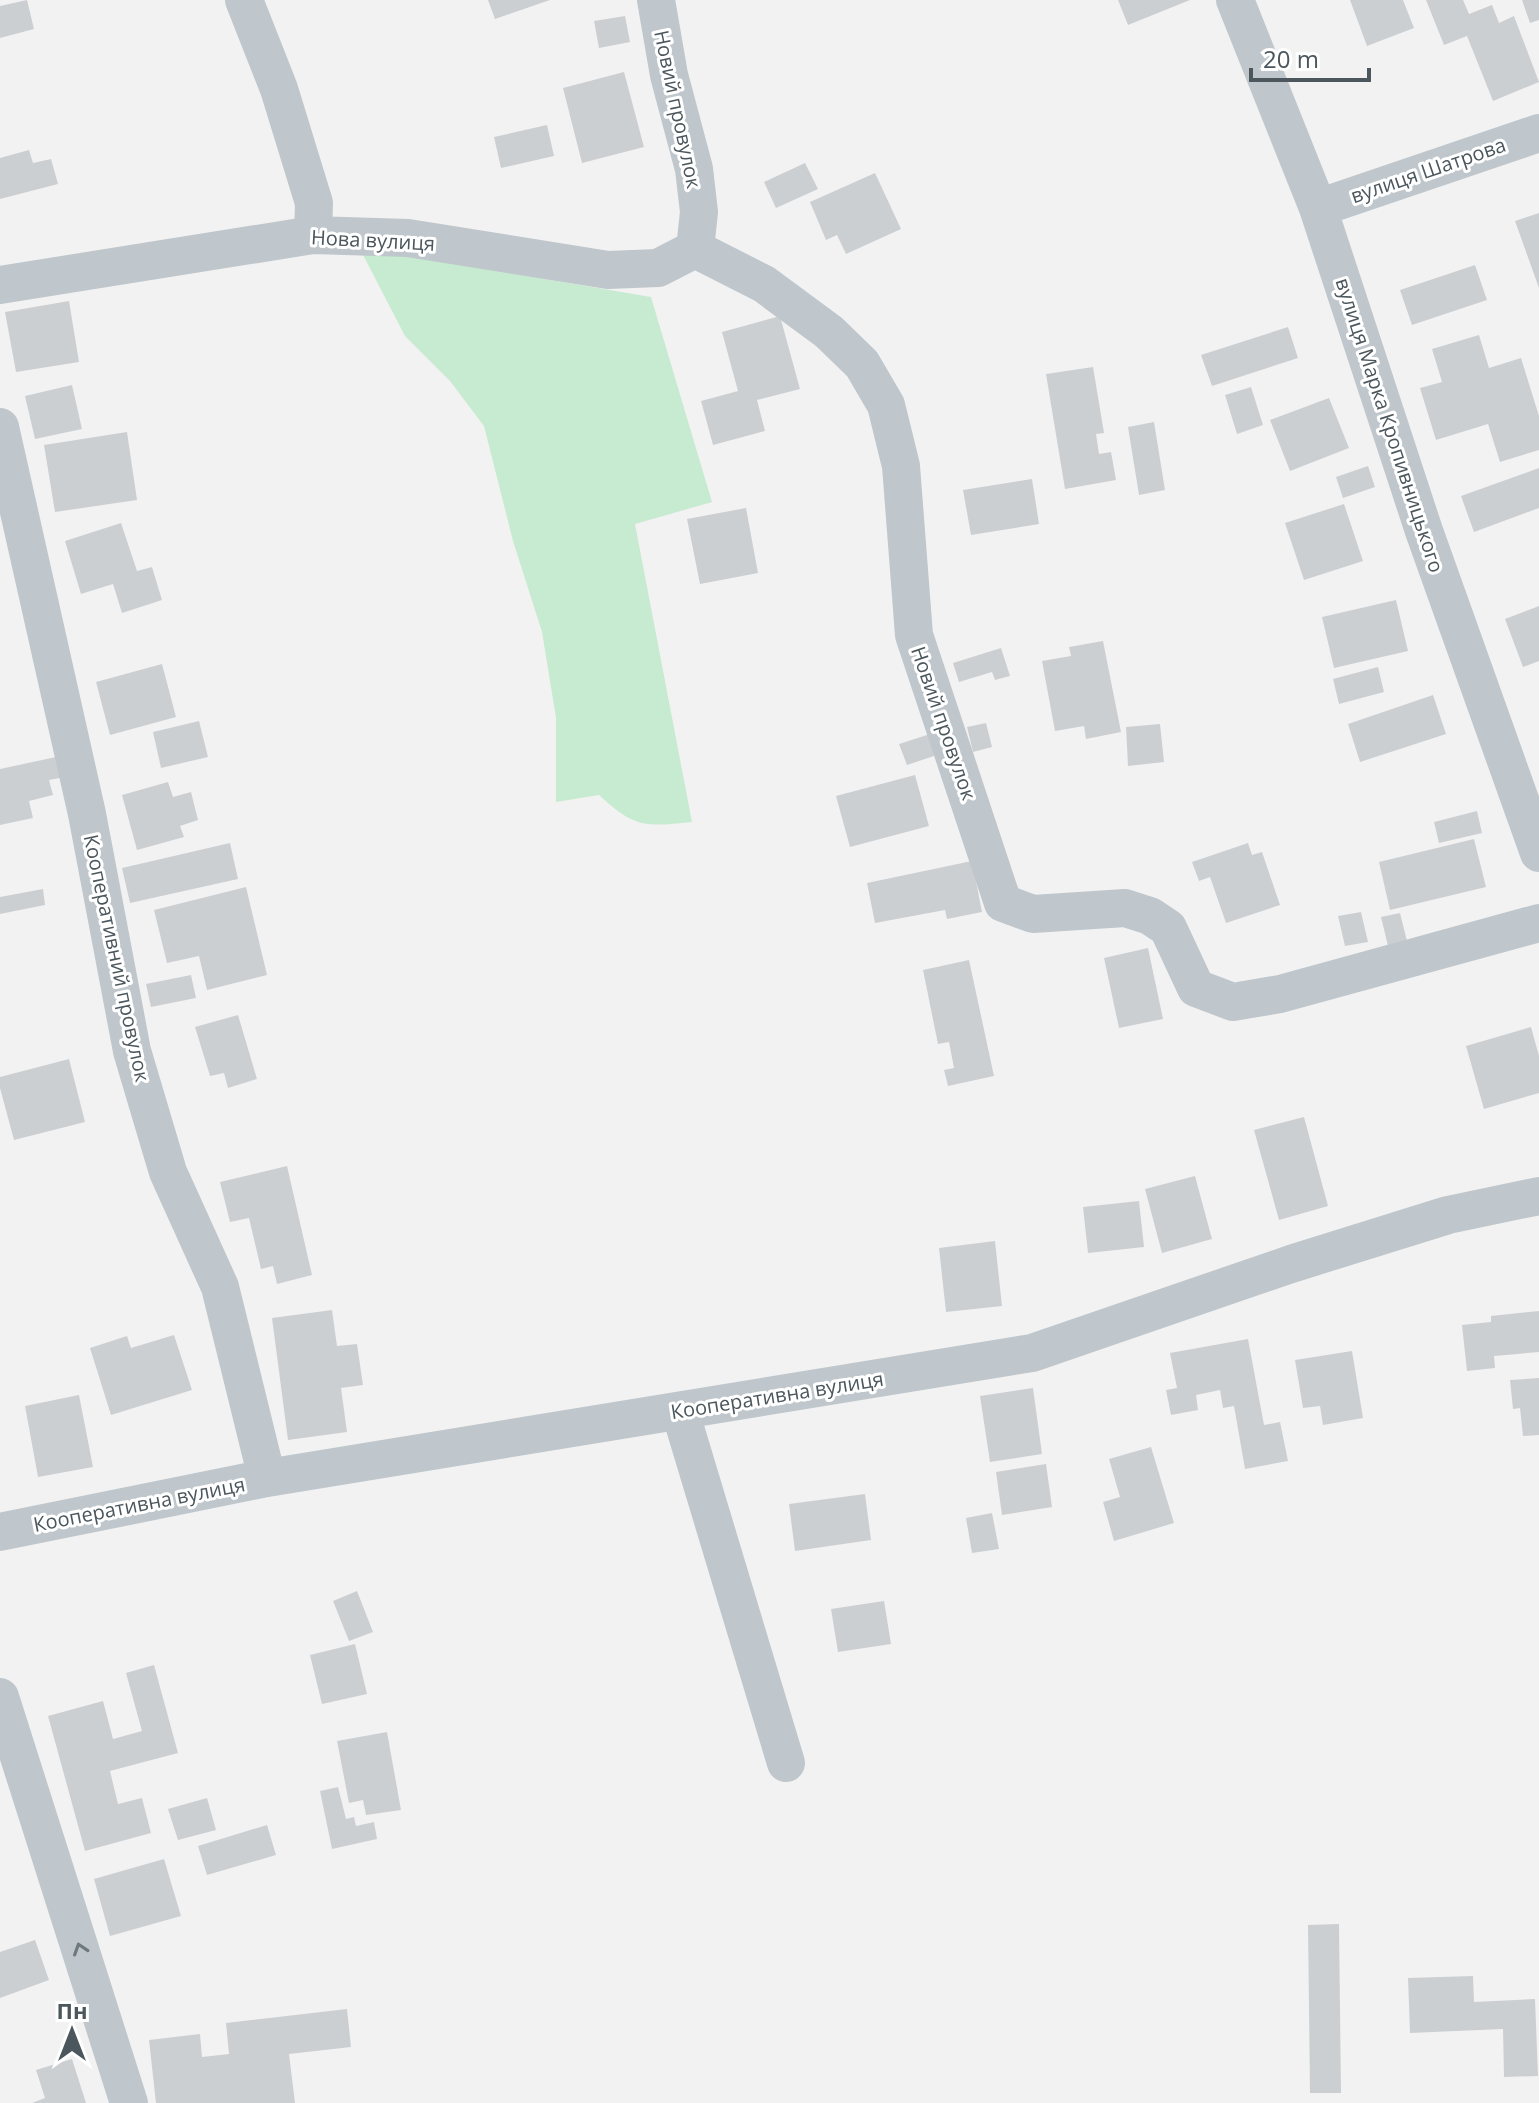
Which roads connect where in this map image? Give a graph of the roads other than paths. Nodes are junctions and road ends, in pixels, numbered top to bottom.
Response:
1 (244, 0) edge
2 (656, 0) edge
3 (1235, 0) edge
4 (1539, 133) edge
5 (1318, 208) junction
6 (313, 235) junction
7 (695, 249) junction
8 (0, 285) edge
9 (0, 427) edge
10 (1539, 853) edge
11 (1539, 923) edge
12 (1539, 1196) edge
13 (680, 1411) junction
14 (267, 1478) junction
15 (0, 1532) edge
16 (0, 1697) edge
17 (786, 1763) dead end
18 (129, 2103) edge

1 - 6 street
2 - 7 street, Новий провулок
3 - 5 street, вулиця Марка Кропивницького
4 - 5 street, вулиця Шатрова
5 - 10 street, вулиця Марка Кропивницького
6 - 7 street, Нова вулиця
6 - 8 street, Нова вулиця
7 - 11 street, Новий провулок
9 - 14 street, Кооперативний провулок
12 - 13 street, Кооперативна вулиця
13 - 14 street, Кооперативна вулиця
13 - 17 street
14 - 15 street, Кооперативна вулиця
18 -> 16 street

